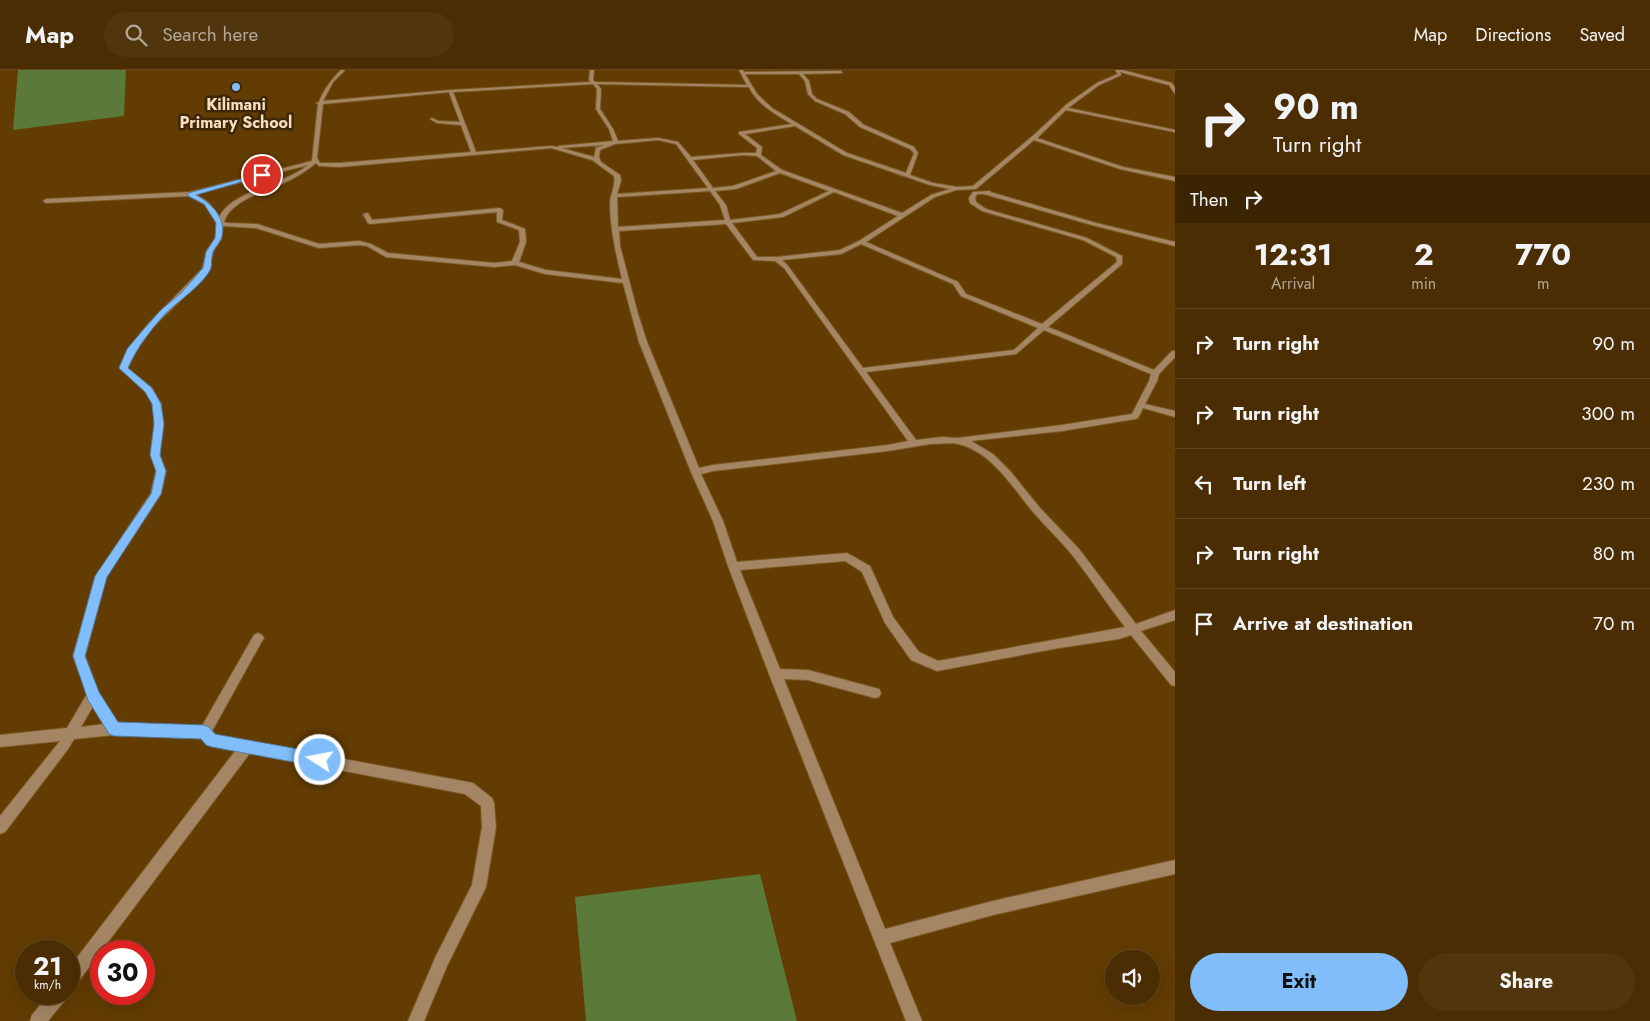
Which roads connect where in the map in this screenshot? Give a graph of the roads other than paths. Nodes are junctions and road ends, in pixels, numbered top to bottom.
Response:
1 (343, 70) edge
2 (592, 70) edge
3 (1119, 71) edge
4 (1141, 71) edge
5 (742, 72) edge
6 (800, 72) junction
7 (841, 72) dead end
8 (1128, 72) junction
9 (593, 83) junction
10 (750, 86) junction
11 (451, 91) junction
12 (1175, 92) edge
13 (318, 103) junction
14 (1067, 109) junction
15 (432, 119) dead end
16 (461, 123) junction
17 (794, 125) junction
18 (1175, 132) edge
19 (1033, 138) junction
20 (616, 142) junction
21 (551, 147) junction
22 (474, 154) junction
23 (758, 155) junction
24 (690, 159) junction
25 (315, 161) junction
26 (599, 161) junction
27 (326, 165) junction
28 (307, 169) junction
29 (780, 171) junction
30 (907, 176) junction
31 (1175, 179) edge
32 (713, 190) junction
33 (957, 190) junction
34 (833, 191) junction
35 (988, 192) junction
36 (190, 194) junction
37 (614, 196) junction
38 (46, 201) dead end
39 (366, 214) dead end
40 (902, 216) junction
41 (220, 222) junction
42 (728, 222) junction
43 (615, 229) junction
44 (861, 242) junction
45 (1175, 244) edge
46 (777, 260) junction
47 (515, 263) junction
48 (626, 282) junction
49 (1042, 328) junction
50 (1175, 353) edge
51 (862, 370) junction
52 (1155, 373) junction
53 (1140, 405) junction
54 (1175, 414) edge
55 (952, 440) junction
56 (914, 443) junction
57 (696, 472) junction
58 (733, 566) junction
59 (1175, 615) edge
60 (1132, 630) junction
61 (258, 638) dead end
62 (775, 674) junction
63 (1175, 681) edge
64 (875, 692) dead end
65 (93, 695) junction
66 (114, 729) junction
67 (204, 732) junction
68 (71, 733) junction
69 (0, 741) edge
70 (247, 746) junction
71 (0, 828) edge
72 (1175, 867) edge
73 (880, 938) junction
74 (80, 966) edge
75 (50, 1005) edge
76 (38, 1021) edge
77 (416, 1021) edge
78 (914, 1021) edge

1 - 13 street
2 - 9 street
3 - 8 street
3 - 14 street
4 - 8 street
5 - 6 street
5 - 10 street
6 - 7 street
6 - 30 street
8 - 12 street
9 - 10 street
9 - 11 street
9 - 20 street
10 - 17 street
11 - 13 street
11 - 16 street
13 - 25 street
14 - 18 street
14 - 19 street
15 - 16 street
16 - 22 street
17 - 23 street
17 - 30 street
19 - 31 street
19 - 33 street
20 - 21 street
20 - 24 street
20 - 26 street
21 - 22 street
21 - 26 street
22 - 27 street
23 - 24 street
23 - 29 street
24 - 32 street
25 - 27 street
25 - 28 street
25 - 36 street
26 - 37 street
27 - 28 street
28 - 41 street
29 - 32 street
29 - 34 street
30 - 33 street
32 - 37 street
32 - 42 street
33 - 35 street
33 - 40 street
34 - 40 street
34 - 42 street
35 - 45 street
35 - 49 street
36 - 38 street
36 - 41 street
37 - 43 street
39 - 47 street
40 - 44 street
41 - 47 street
41 - 65 street
42 - 43 street
42 - 46 street
43 - 48 street
44 - 46 street
44 - 49 street
46 - 51 street
47 - 48 street
48 - 57 street
49 - 51 street
49 - 52 street
50 - 52 street
51 - 56 street
52 - 53 street
53 - 54 street
53 - 55 street
55 - 56 street
55 - 60 street
56 - 57 street
57 - 58 street
58 - 60 street
58 - 62 street
59 - 60 street
60 - 63 street
61 - 67 street
62 - 64 street
62 - 73 street
65 - 66 street
65 - 68 street
66 - 67 street
66 - 68 street
67 - 70 street
68 - 69 street
68 - 71 street
70 - 74 street
70 - 77 street
72 - 73 street
73 - 78 street
75 - 76 street

